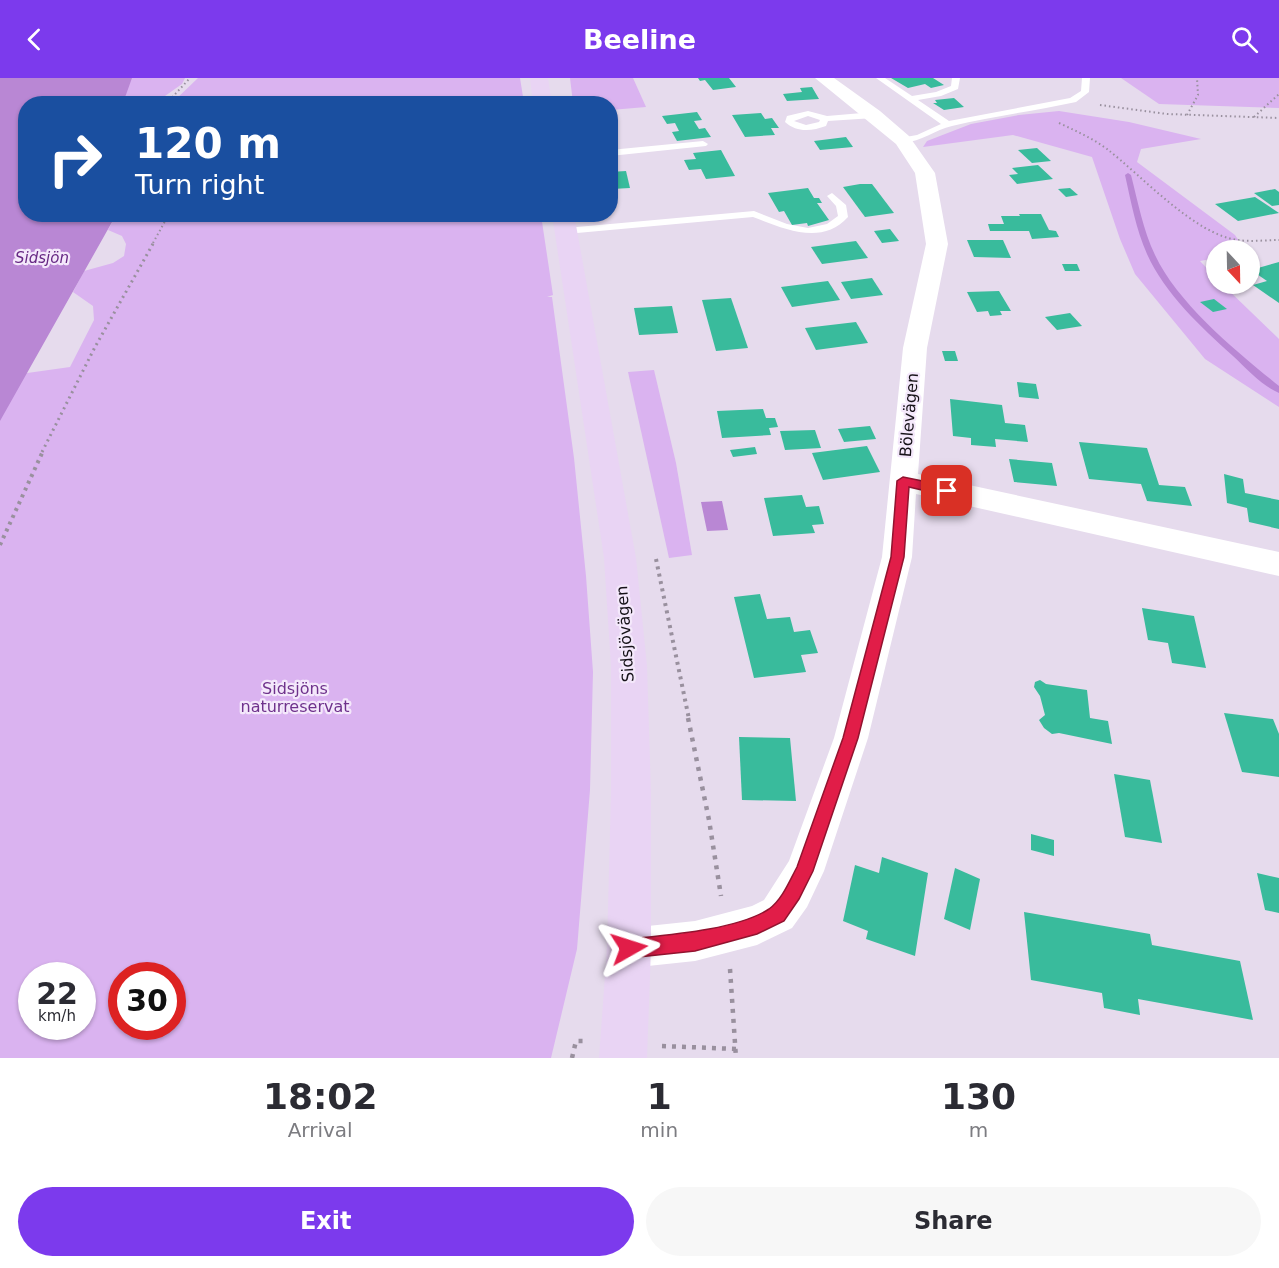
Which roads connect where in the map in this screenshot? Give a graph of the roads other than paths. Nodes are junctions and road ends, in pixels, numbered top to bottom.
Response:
1 (539, 78) edge
2 (880, 78) edge
3 (956, 78) edge
4 (1086, 78) edge
5 (819, 90) edge
6 (542, 96) edge
7 (911, 99) junction
8 (874, 115) junction
9 (947, 124) junction
10 (903, 140) junction
11 (703, 144) dead end
12 (618, 152) edge
13 (832, 196) dead end
14 (618, 220) edge
15 (583, 222) edge
16 (564, 223) edge
17 (903, 481) junction
18 (1279, 564) edge
19 (629, 948) junction
20 (623, 1058) edge

1 - 6 main road
2 - 7 lane
3 - 7 lane
4 - 9 lane
5 - 8 street, Bölevägen
5 - 8 lane
7 - 9 lane
8 - 10 street, Bölevägen
9 - 10 lane
10 - 17 street, Bölevägen
11 - 12 lane
13 - 14 lane
15 - 16 lane
16 - 19 main road, Sidsjövägen
17 - 18 street
17 - 19 street, Bölevägen
19 - 20 main road, Sidsjövägen

